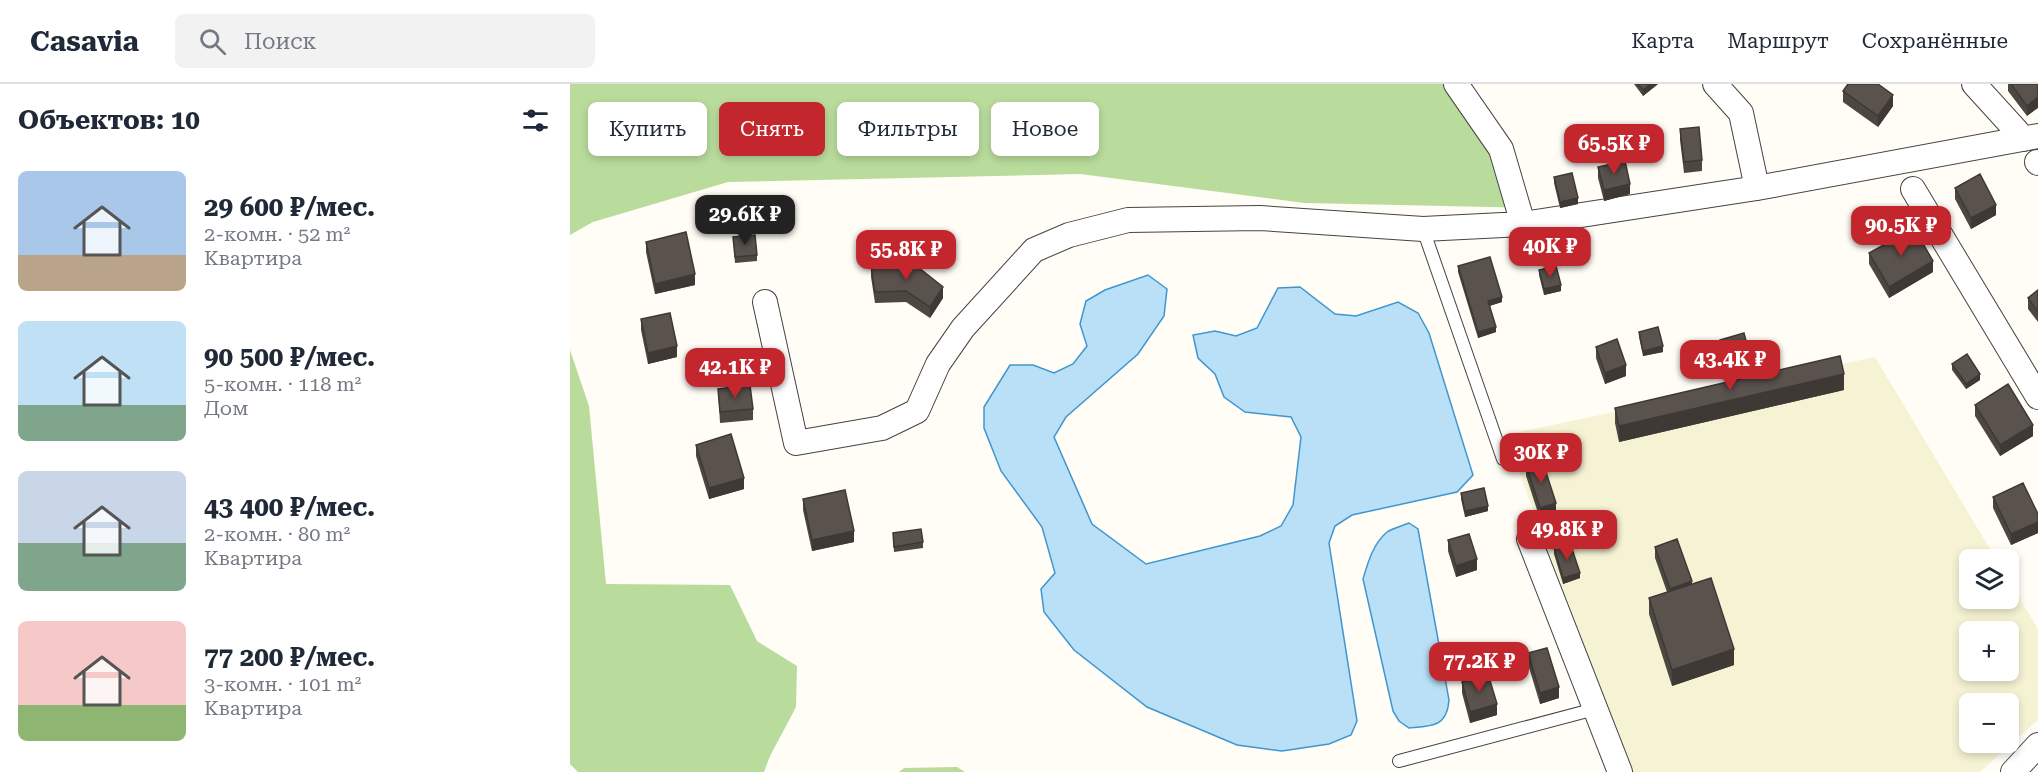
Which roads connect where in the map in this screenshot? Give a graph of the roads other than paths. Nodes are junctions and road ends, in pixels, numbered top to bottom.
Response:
1 (1456, 84) edge
2 (1715, 84) edge
3 (1974, 84) edge
4 (2031, 137) edge
5 (1757, 188) junction
6 (1913, 189) dead end
7 (1522, 224) junction
8 (1423, 229) junction
9 (765, 302) dead end
10 (2038, 398) edge
11 (1503, 459) dead end
12 (1530, 539) dead end
13 (1595, 710) junction
14 (2038, 746) edge
15 (1399, 761) dead end
16 (1620, 772) edge
17 (2013, 772) edge

1 - 7 street
2 - 5 street
3 - 4 street
4 - 5 street
5 - 7 street
6 - 10 street
7 - 8 street
8 - 9 street
8 - 11 lane
12 - 13 street
13 - 15 lane
13 - 16 street
14 - 17 street

